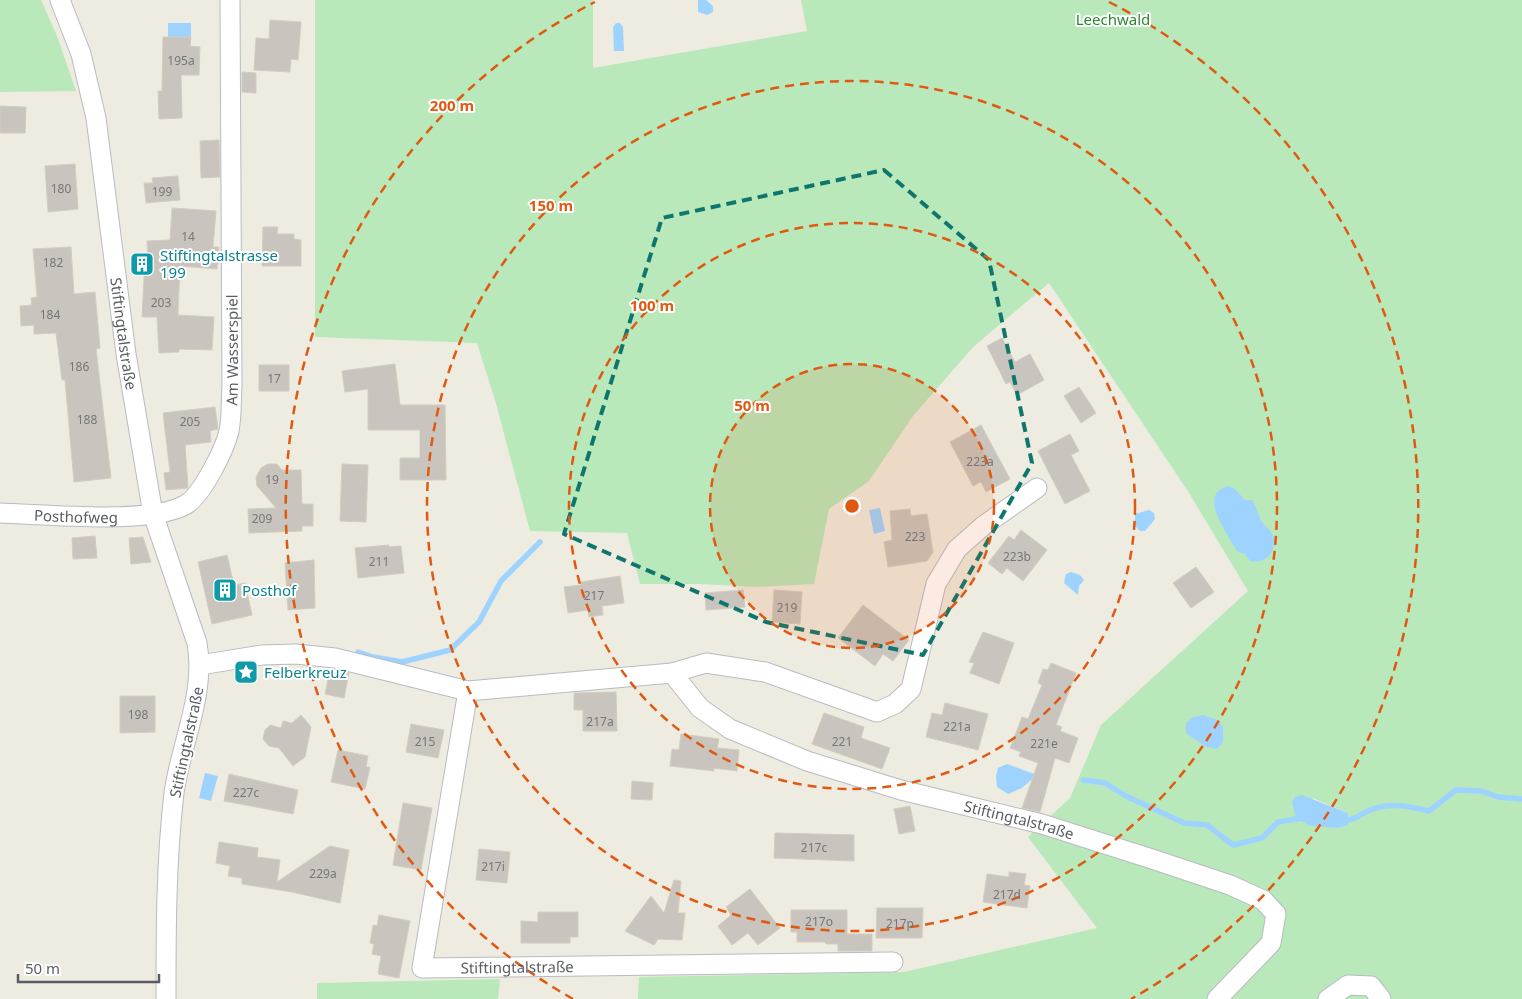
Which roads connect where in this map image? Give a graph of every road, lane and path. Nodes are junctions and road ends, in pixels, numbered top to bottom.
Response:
1 (60, 0) edge
2 (230, 0) edge
3 (1037, 488) dead end
4 (0, 513) edge
5 (153, 514) junction
6 (200, 665) junction
7 (672, 673) junction
8 (468, 691) junction
9 (893, 962) dead end
10 (166, 999) edge
11 (1217, 999) edge
12 (1328, 999) edge
13 (1381, 999) edge

1 - 5 street, Stiftingtalstraße
2 - 5 street, Am Wasserspiel
3 - 7 street, Stiftingtalstraße
4 - 5 street, Posthofweg
5 - 6 street, Stiftingtalstraße
6 - 8 street, Stiftingtalstraße
6 - 10 street, Stiftingtalstraße
7 - 8 street, Stiftingtalstraße
7 - 11 street, Stiftingtalstraße
8 - 9 street, Stiftingtalstraße
12 - 13 street

